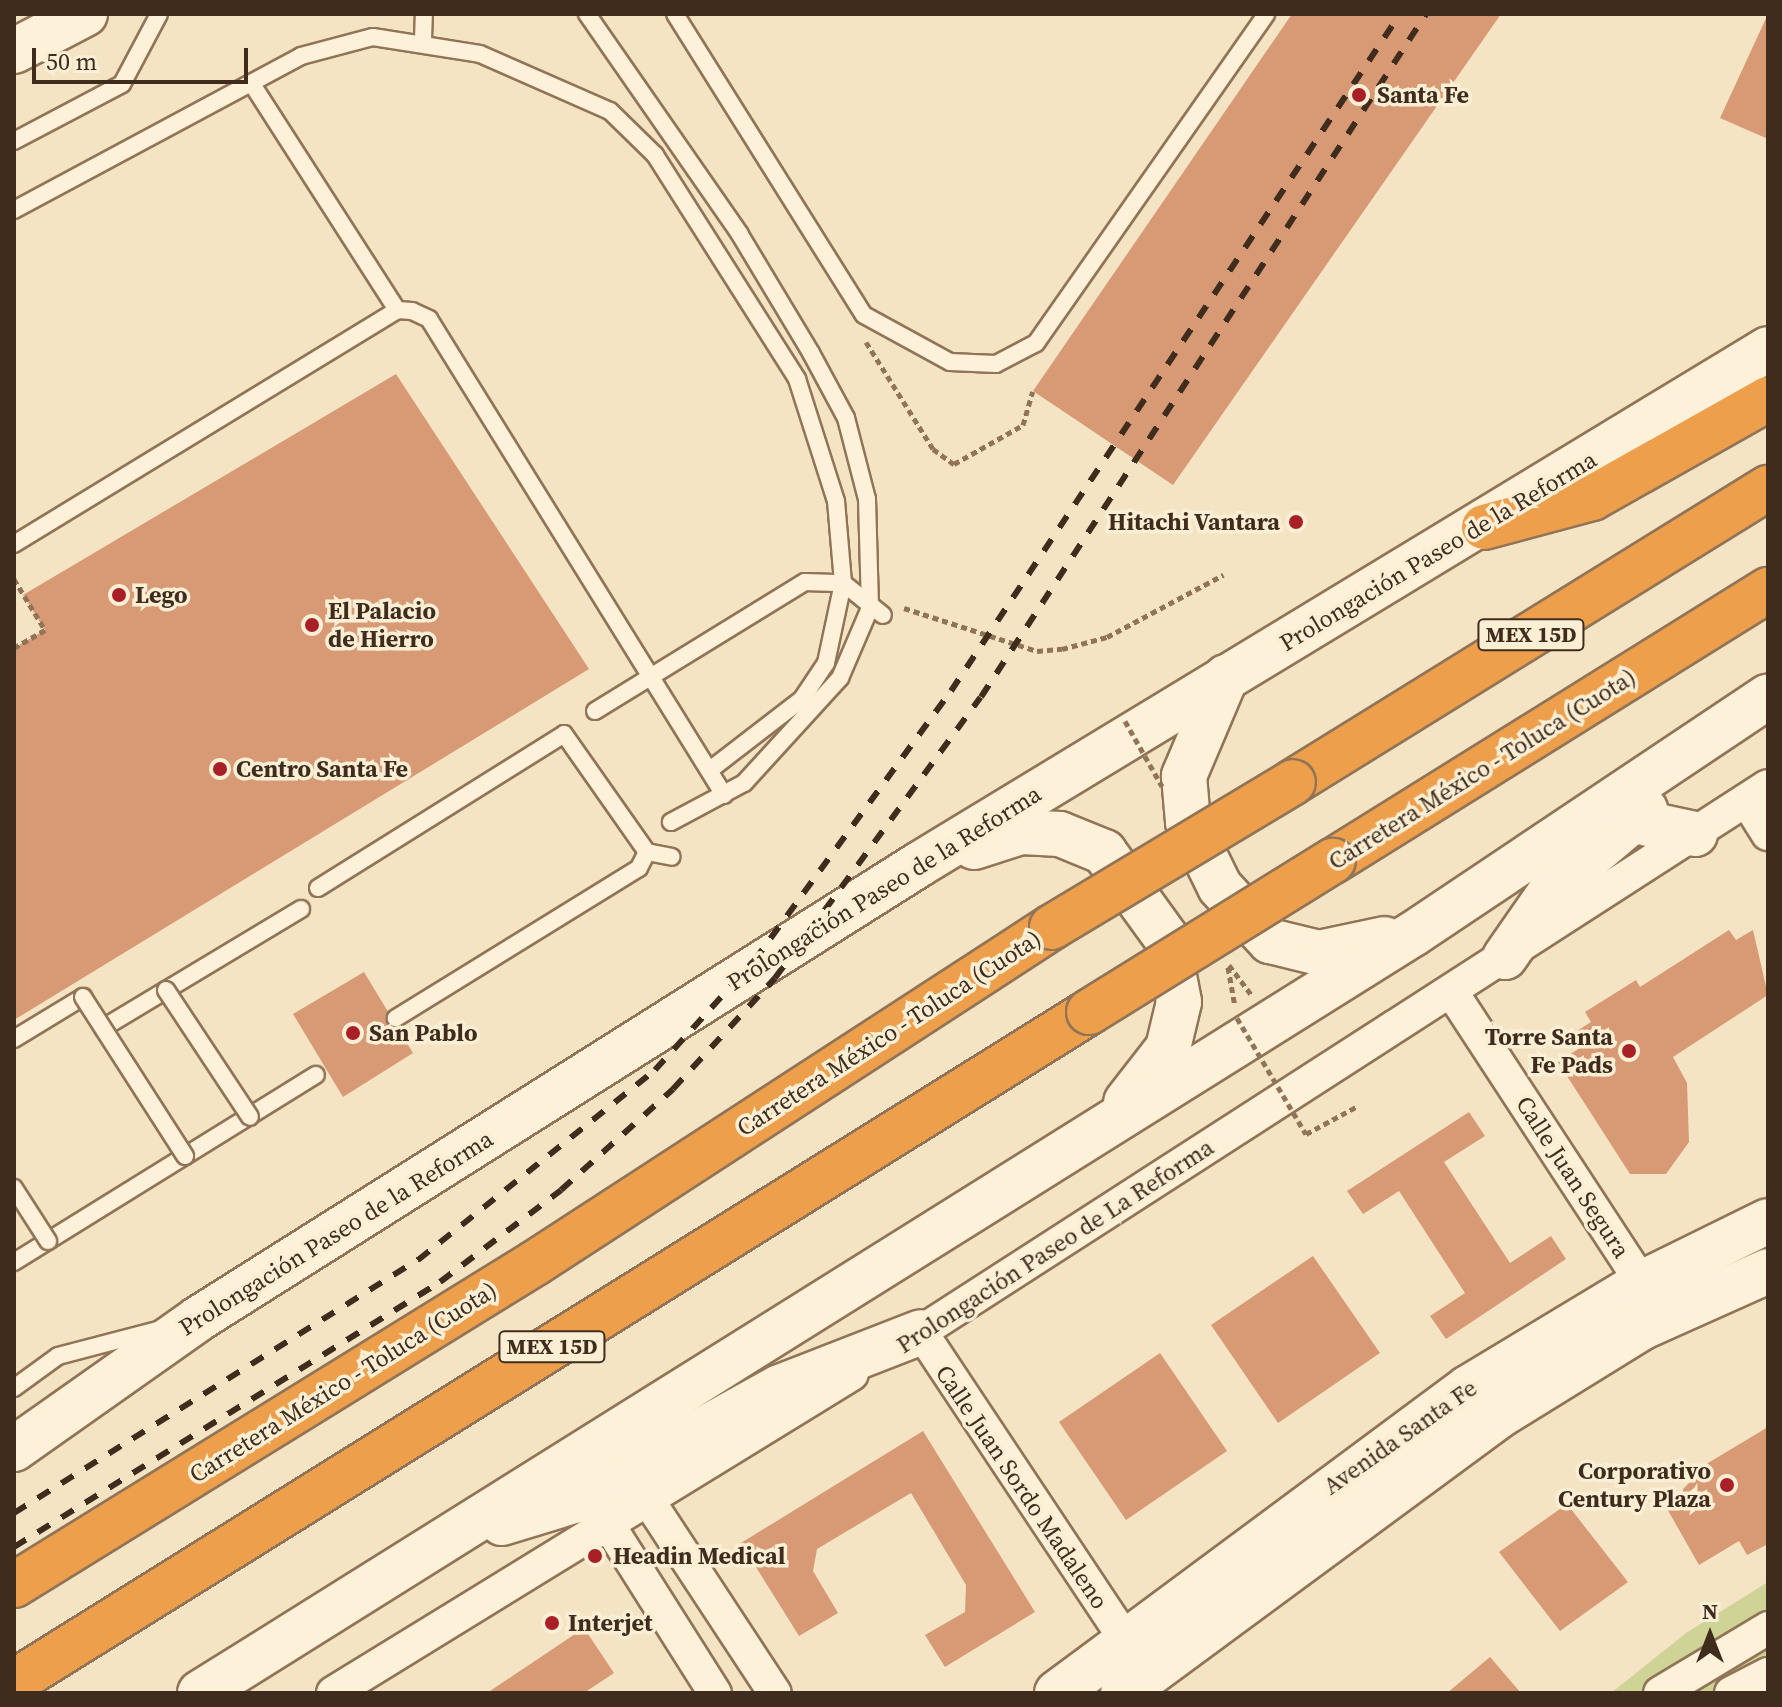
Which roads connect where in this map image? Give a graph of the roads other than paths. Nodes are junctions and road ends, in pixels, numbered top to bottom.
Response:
1 (85, 14) edge
2 (159, 14) edge
3 (424, 14) edge
4 (587, 14) edge
5 (675, 14) edge
6 (1266, 14) edge
7 (423, 39) junction
8 (14, 51) edge
9 (252, 84) junction
10 (14, 141) edge
11 (14, 210) edge
12 (397, 310) junction
13 (1768, 349) edge
14 (1768, 399) edge
15 (1768, 488) edge
16 (1484, 527) junction
17 (14, 544) edge
18 (843, 583) junction
19 (1768, 590) edge
20 (882, 609) junction
21 (653, 675) junction
22 (1226, 677) junction
23 (1768, 696) edge
24 (595, 711) dead end
25 (711, 769) junction
26 (1758, 793) edge
27 (724, 795) junction
28 (1618, 818) junction
29 (671, 822) dead end
30 (1695, 834) junction
31 (1768, 834) edge
32 (647, 852) junction
33 (672, 857) dead end
34 (918, 865) junction
35 (318, 888) dead end
36 (301, 909) dead end
37 (1413, 934) junction
38 (1505, 957) junction
39 (166, 990) junction
40 (1451, 991) junction
41 (396, 1018) dead end
42 (103, 1028) junction
43 (14, 1039) edge
44 (316, 1075) dead end
45 (250, 1117) junction
46 (1107, 1126) junction
47 (185, 1156) junction
48 (14, 1188) edge
49 (1768, 1221) edge
50 (48, 1241) junction
51 (14, 1262) edge
52 (1768, 1271) edge
53 (1642, 1283) junction
54 (198, 1319) junction
55 (921, 1332) junction
56 (14, 1388) edge
57 (14, 1449) edge
58 (648, 1500) junction
59 (608, 1524) junction
60 (446, 1540) junction
61 (14, 1585) edge
62 (1768, 1628) edge
63 (1126, 1640) junction
64 (1768, 1674) edge
65 (14, 1682) edge
66 (200, 1693) edge
67 (333, 1693) edge
68 (715, 1693) edge
69 (775, 1693) edge
70 (1057, 1693) edge
71 (1123, 1693) edge
72 (1660, 1693) edge
73 (1731, 1693) edge

1 - 8 main road
2 - 10 lane
3 - 7 lane
4 - 20 lane
5 - 6 lane
7 - 9 lane
7 - 18 lane
9 - 11 lane
9 - 12 lane
12 - 17 lane
12 - 21 lane
13 - 16 main road, Prolongación Paseo de la Reforma
14 - 16 highway
15 - 61 highway, Carretera México - Toluca (Cuota) / MEX 15D, bridge
16 - 22 main road, Prolongación Paseo de la Reforma
18 - 20 lane
18 - 21 lane
18 - 25 lane
19 - 65 highway, Carretera México - Toluca (Cuota) / MEX 15D, bridge
20 - 27 lane
21 - 24 lane
21 - 25 lane
22 - 34 main road, Prolongación Paseo de la Reforma
22 - 37 main road
23 - 28 main road
25 - 27 lane
26 - 30 street, Prolongación Paseo de La Reforma
26 - 31 street
27 - 29 lane
28 - 30 main road
28 - 37 main road
28 - 38 main road
30 - 38 street, Prolongación Paseo de La Reforma
32 - 33 lane
32 - 35 lane
32 - 41 lane
34 - 46 main road
34 - 54 main road, Prolongación Paseo de la Reforma
36 - 39 lane
37 - 46 main road
38 - 40 street, Prolongación Paseo de La Reforma
39 - 42 lane
39 - 45 lane, bridge
40 - 53 street, Calle Juan Segura
40 - 55 street, Prolongación Paseo de La Reforma
42 - 43 lane, bridge
42 - 47 lane, bridge
44 - 45 lane
45 - 47 lane
46 - 60 main road
47 - 50 lane
48 - 50 lane, bridge
49 - 53 main road, Avenida Santa Fe
50 - 51 lane
52 - 71 main road, Avenida Santa Fe
53 - 63 main road, Avenida Santa Fe
54 - 56 lane
54 - 57 main road, Prolongación Paseo de la Reforma
55 - 58 street, Prolongación Paseo de La Reforma
55 - 60 main road
55 - 63 street, Calle Juan Sordo Madaleno
58 - 59 street, Prolongación Paseo de La Reforma
58 - 69 street
59 - 67 street, Prolongación Paseo de La Reforma
59 - 68 street
60 - 66 main road
62 - 72 street
63 - 70 main road, Avenida Santa Fe
64 - 73 street

